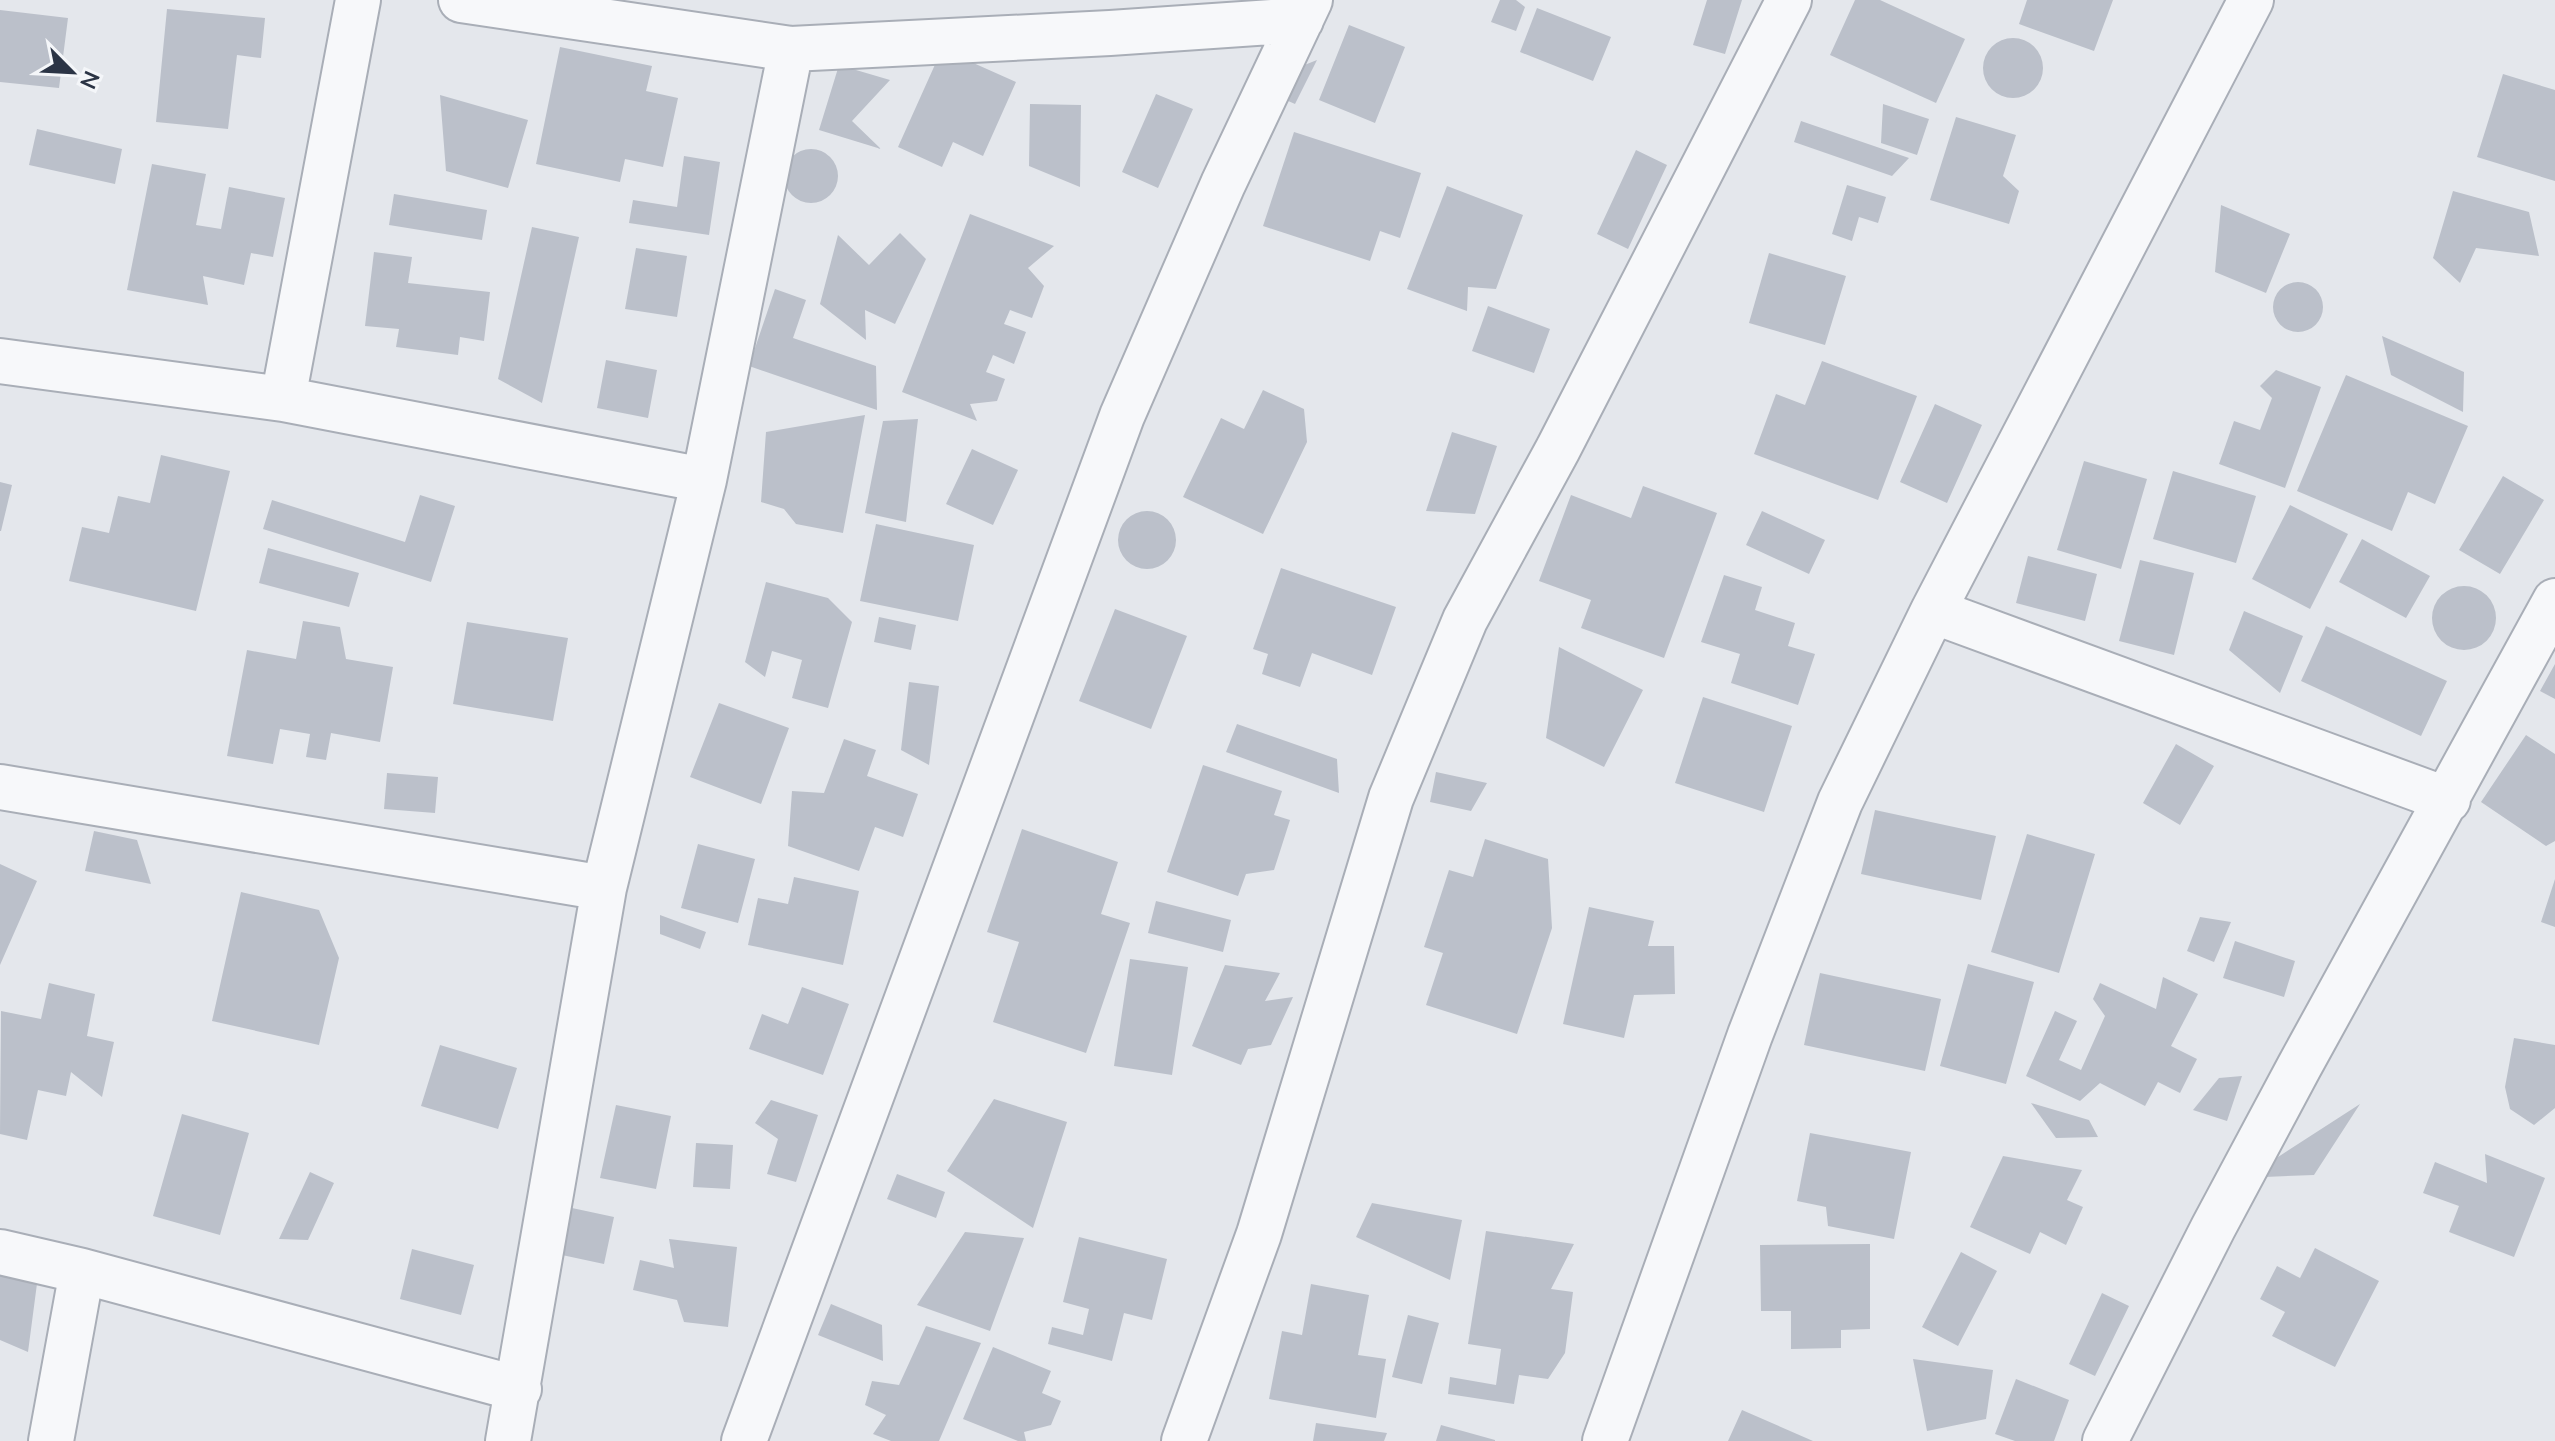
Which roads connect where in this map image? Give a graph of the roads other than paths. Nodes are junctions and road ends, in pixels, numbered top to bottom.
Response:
1 (358, 0) edge
2 (461, 0) edge
3 (1789, 0) edge
4 (2251, 0) edge
5 (1305, 10) edge
6 (791, 49) junction
7 (0, 361) edge
8 (283, 399) junction
9 (704, 480) junction
10 (2555, 601) edge
11 (1933, 611) junction
12 (0, 787) edge
13 (2448, 800) junction
14 (604, 888) junction
15 (0, 1252) edge
16 (82, 1271) junction
17 (519, 1389) junction
18 (51, 1441) edge
19 (508, 1441) edge
20 (744, 1441) edge
21 (1184, 1441) edge
22 (1605, 1441) edge
23 (2105, 1441) edge

1 - 8 street
2 - 6 street
3 - 21 street
4 - 11 street
5 - 6 street
5 - 20 street
6 - 9 street
7 - 8 street
8 - 9 street
9 - 14 street
10 - 13 street
11 - 13 street
11 - 22 street
12 - 14 street
13 - 23 street
14 - 17 street
15 - 16 street
16 - 17 street
16 - 18 street
17 - 19 street

